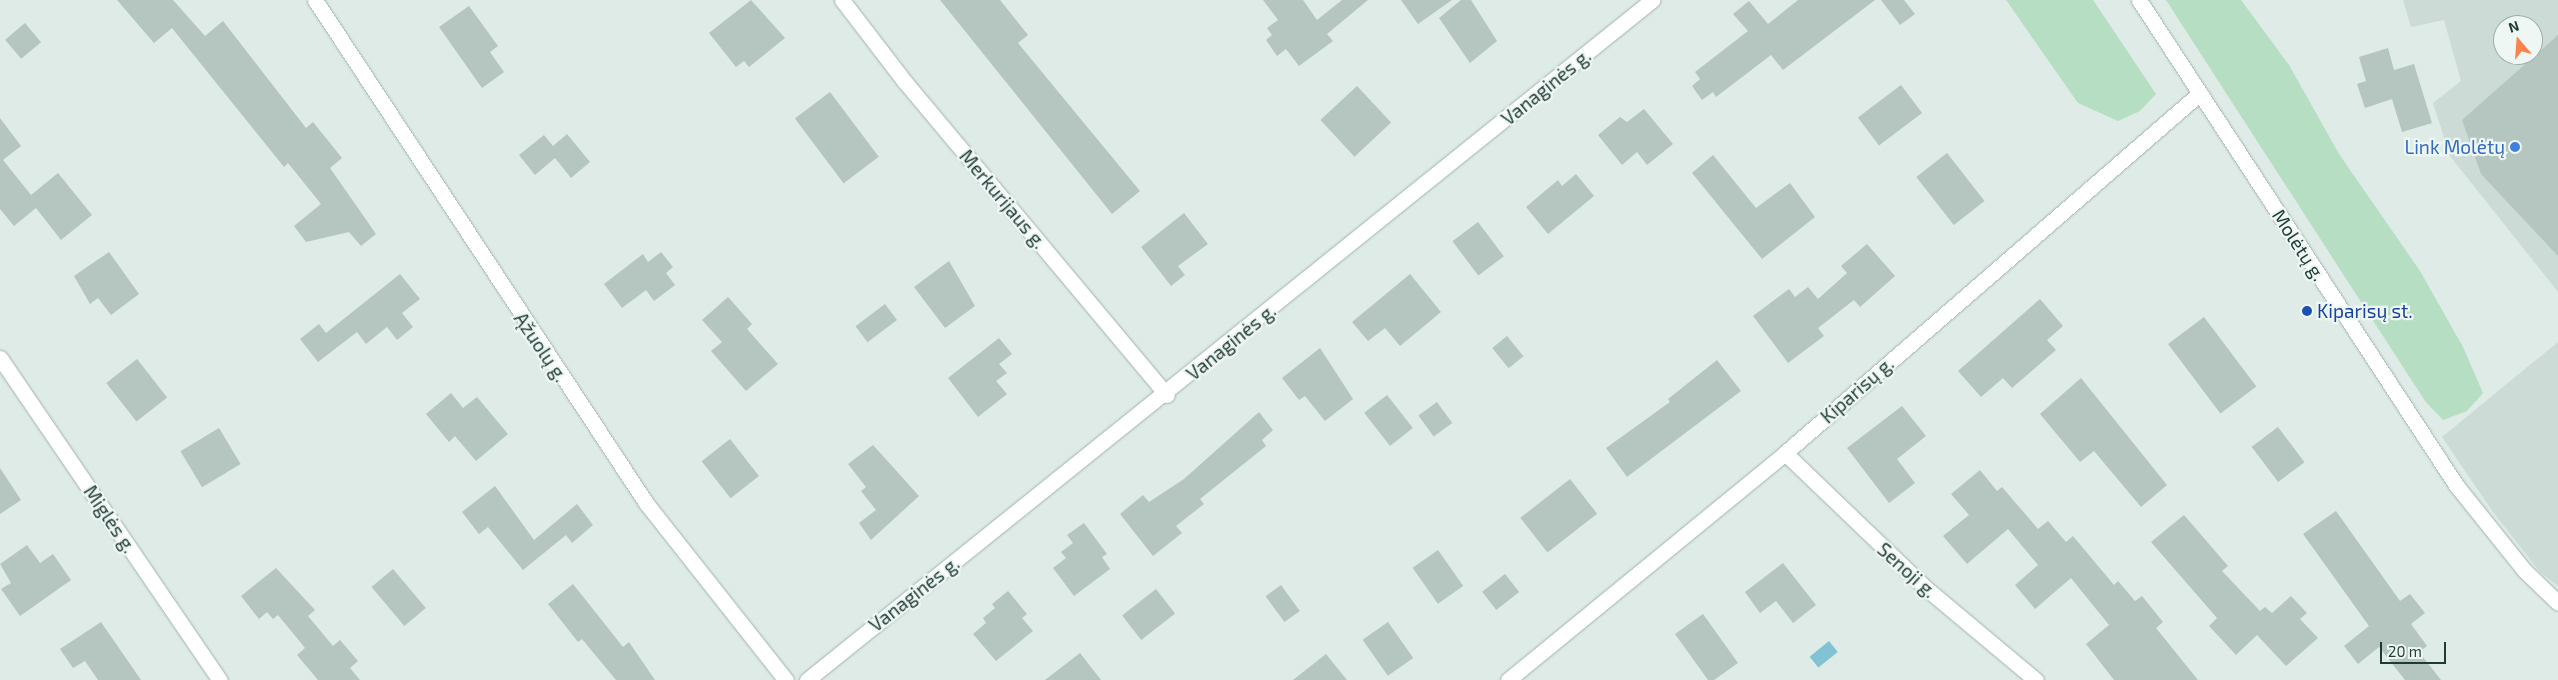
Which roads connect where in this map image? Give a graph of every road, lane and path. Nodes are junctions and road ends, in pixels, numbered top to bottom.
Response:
1 (315, 0) edge
2 (842, 0) edge
3 (1652, 0) edge
4 (2139, 0) edge
5 (2200, 93) junction
6 (0, 358) edge
7 (1166, 395) junction
8 (1785, 453) junction
9 (2558, 603) edge
10 (220, 680) edge
11 (786, 680) edge
12 (806, 680) edge
13 (1508, 680) edge
14 (2036, 680) edge

1 - 11 street, Ąžuolų g.
2 - 7 street, Merkurijaus g.
3 - 7 street, Vanaginės g.
4 - 5 street, Molėtų g.
5 - 8 street, Kiparisų g.
5 - 9 street, Molėtų g.
6 - 10 street, Miglės g.
7 - 12 street, Vanaginės g.
8 - 13 street, Kiparisų g.
8 - 14 street, Senoji g.

